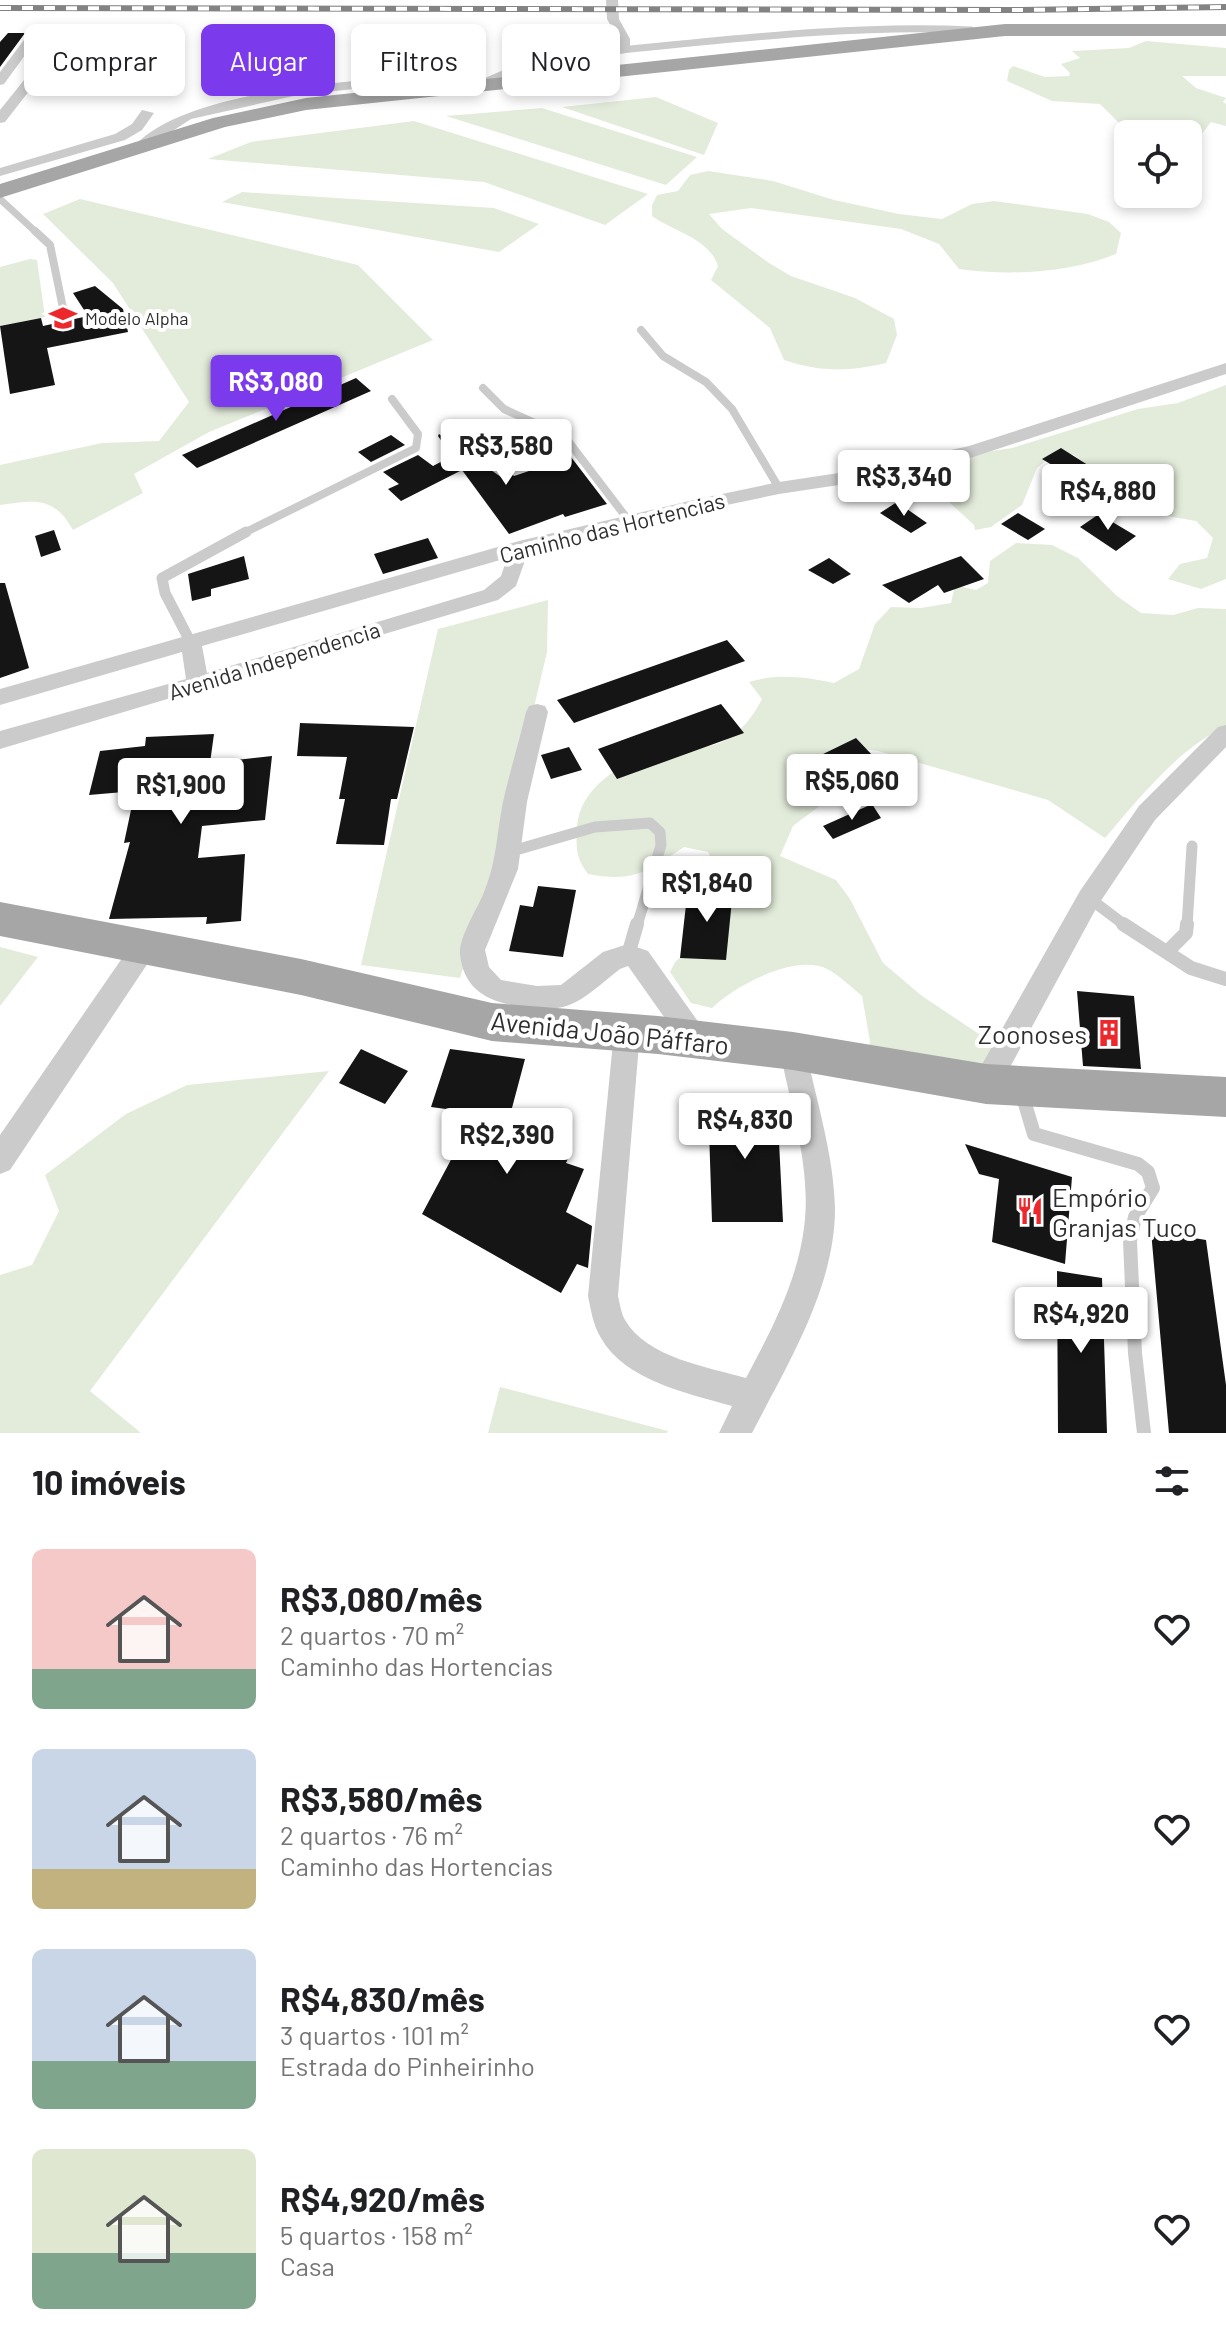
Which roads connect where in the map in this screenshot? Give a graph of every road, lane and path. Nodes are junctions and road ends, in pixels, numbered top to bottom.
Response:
1 (612, 0) edge
2 (1226, 30) edge
3 (988, 32) junction
4 (24, 48) edge
5 (621, 50) junction
6 (0, 61) edge
7 (15, 61) junction
8 (0, 81) edge
9 (486, 81) edge
10 (486, 83) edge
11 (24, 89) edge
12 (377, 96) edge
13 (147, 113) dead end
14 (0, 119) edge
15 (0, 178) edge
16 (0, 199) edge
17 (63, 308) dead end
18 (641, 330) dead end
19 (1226, 368) edge
20 (483, 388) dead end
21 (392, 399) dead end
22 (779, 488) junction
23 (629, 521) junction
24 (519, 548) junction
25 (191, 643) junction
26 (198, 684) junction
27 (0, 697) edge
28 (537, 712) dead end
29 (1226, 733) edge
30 (0, 740) edge
31 (1192, 846) dead end
32 (508, 852) junction
33 (1089, 898) junction
34 (0, 919) edge
35 (145, 946) junction
36 (1167, 952) junction
37 (628, 955) junction
38 (1226, 979) edge
39 (627, 1032) junction
40 (695, 1039) junction
41 (793, 1051) junction
42 (1003, 1085) junction
43 (1226, 1097) edge
44 (0, 1160) edge
45 (753, 1396) junction
46 (735, 1433) edge
47 (1144, 1433) edge

1 - 5 street
2 - 3 main road
3 - 5 lane
3 - 10 main road
4 - 7 street
5 - 9 street
6 - 7 street
7 - 8 street
11 - 14 street
12 - 15 main road
13 - 15 street
16 - 17 lane
18 - 22 lane
19 - 22 street, Caminho das Hortencias
20 - 23 lane
21 - 25 lane
22 - 23 street, Caminho das Hortencias
23 - 24 street, Caminho das Hortencias
24 - 25 street, Caminho das Hortencias
24 - 26 street, Avenida Independencia
25 - 26 street
25 - 27 street, Caminho das Hortencias
26 - 30 street, Avenida Independencia
28 - 32 street
29 - 33 street
31 - 36 lane
32 - 37 lane
32 - 37 street
33 - 36 lane
33 - 42 street
34 - 35 main road, Avenida João Páffaro
35 - 39 main road, Avenida João Páffaro
35 - 44 street
36 - 38 lane
37 - 40 street
39 - 40 main road, Avenida João Páffaro
39 - 45 street
40 - 41 main road, Avenida João Páffaro
41 - 42 main road, Avenida João Páffaro
41 - 45 street
42 - 43 main road, Avenida João Páffaro
42 - 47 lane
45 - 46 street

